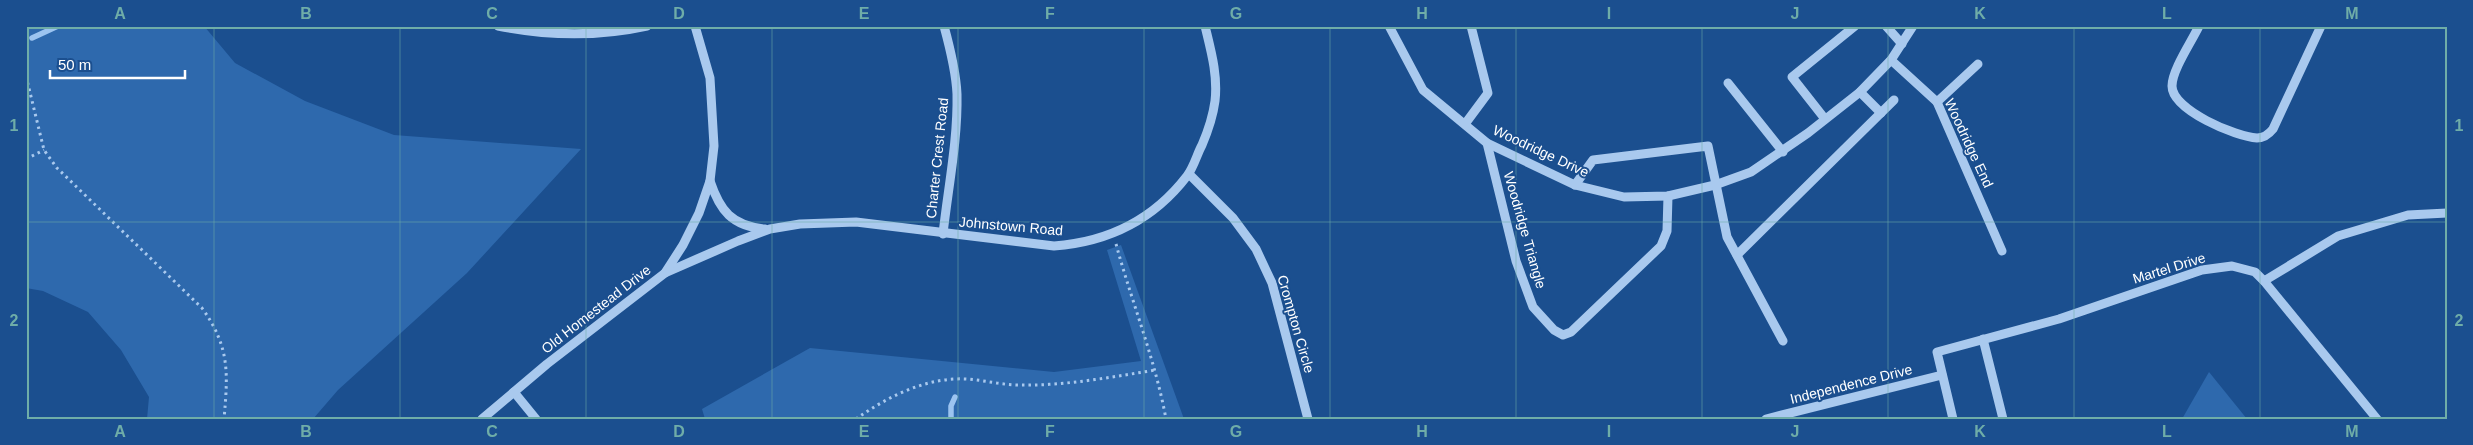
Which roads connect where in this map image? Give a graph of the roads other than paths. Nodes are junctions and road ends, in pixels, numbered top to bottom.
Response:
1 (498, 26) edge
2 (647, 26) edge
3 (695, 26) edge
4 (944, 26) edge
5 (1205, 26) edge
6 (1389, 26) edge
7 (1471, 26) edge
8 (1855, 26) edge
9 (1886, 26) edge
10 (1913, 26) edge
11 (2199, 26) edge
12 (2321, 26) edge
13 (1902, 44) junction
14 (1891, 60) junction
15 (1978, 64) dead end
16 (1728, 83) dead end
17 (1860, 92) junction
18 (1894, 100) dead end
19 (1936, 102) junction
20 (1881, 113) junction
21 (1826, 119) junction
22 (1465, 124) junction
23 (1487, 143) junction
24 (1783, 152) junction
25 (1189, 174) junction
26 (710, 181) junction
27 (1574, 185) junction
28 (1715, 185) junction
29 (1668, 196) junction
30 (2447, 213) edge
31 (770, 229) junction
32 (943, 234) junction
33 (2002, 251) dead end
34 (1737, 255) junction
35 (665, 274) junction
36 (2264, 281) junction
37 (1983, 340) junction
38 (1783, 341) dead end
39 (1942, 375) junction
40 (514, 392) junction
41 (482, 419) edge
42 (536, 419) edge
43 (1308, 419) edge
44 (1766, 419) edge
45 (1953, 419) edge
46 (2003, 419) edge
47 (2378, 419) edge

1 - 2 street
3 - 26 street, Old Homestead Drive
4 - 32 street, Charter Crest Road
5 - 25 street, Johnstown Road
6 - 22 street, Woodridge Drive
7 - 22 street
8 - 21 street
9 - 13 street
10 - 13 street, Woodridge Drive
11 - 12 street
13 - 14 street, Woodridge Drive
14 - 17 street, Woodridge Drive
14 - 19 street, Woodridge End
15 - 19 street
16 - 24 street
17 - 20 street
17 - 21 street, Woodridge Drive
18 - 20 street
19 - 33 street, Woodridge End
20 - 34 street
21 - 24 street, Woodridge Drive
22 - 23 street, Woodridge Drive
23 - 27 street, Woodridge Drive
23 - 29 street, Woodridge Triangle
24 - 28 street, Woodridge Drive
25 - 32 street, Johnstown Road
25 - 43 street, Crompton Circle
26 - 31 street
26 - 35 street, Old Homestead Drive
27 - 28 street
27 - 29 street, Woodridge Drive
28 - 29 street, Woodridge Drive
28 - 34 street
30 - 36 street
31 - 32 street, Johnstown Road
31 - 35 street, Johnstown Road
34 - 38 street
35 - 40 street, Old Homestead Drive
36 - 37 street, Martel Drive
36 - 47 street, Martel Drive
37 - 39 street, Martel Drive
37 - 46 street
39 - 44 street, Independence Drive
39 - 45 street
40 - 41 street, Old Homestead Drive
40 - 42 street

